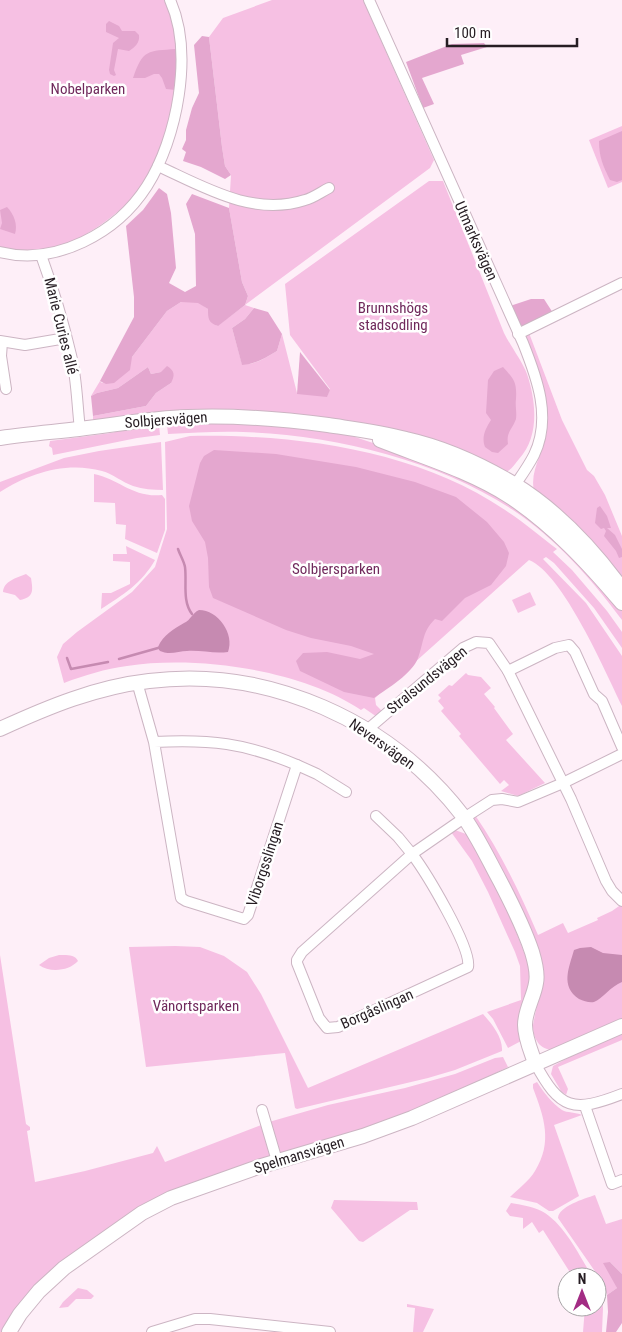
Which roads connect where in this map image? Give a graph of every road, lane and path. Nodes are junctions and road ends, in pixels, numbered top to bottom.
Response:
1 (170, 0) edge
2 (369, 0) edge
3 (158, 166) junction
4 (329, 188) dead end
5 (0, 252) edge
6 (41, 255) junction
7 (622, 283) edge
8 (518, 334) junction
9 (66, 338) junction
10 (1, 342) edge
11 (6, 389) dead end
12 (80, 429) junction
13 (1, 438) edge
14 (512, 490) junction
15 (622, 589) edge
16 (622, 603) edge
17 (508, 671) junction
18 (137, 682) junction
19 (0, 729) edge
20 (367, 730) junction
21 (154, 742) junction
22 (622, 747) edge
23 (622, 754) edge
24 (297, 765) junction
25 (563, 783) junction
26 (346, 792) dead end
27 (376, 816) dead end
28 (464, 818) junction
29 (412, 854) junction
30 (622, 901) edge
31 (622, 1026) edge
32 (536, 1063) junction
33 (622, 1094) edge
34 (585, 1106) junction
35 (262, 1110) dead end
36 (277, 1161) junction
37 (622, 1180) edge
38 (9, 1332) edge
39 (152, 1332) edge
40 (330, 1332) edge

1 - 3 street
2 - 8 street, Utmarksvägen
3 - 4 street
3 - 6 street
5 - 6 street
6 - 9 street, Marie Curies allé
7 - 8 street
8 - 14 street, Utmarksvägen
9 - 10 street
9 - 12 street, Marie Curies allé
10 - 11 street
12 - 13 main road, Solbjersvägen
12 - 14 main road, Solbjersvägen
14 - 15 main road
14 - 16 main road
17 - 20 street, Stralsundsvägen
17 - 22 street
17 - 25 street, Stralsundsvägen
18 - 19 main road, Neversvägen
18 - 20 main road, Neversvägen
18 - 21 street, Viborgsslingan
20 - 28 main road, Neversvägen
21 - 24 street
21 - 24 street, Viborgsslingan
23 - 25 street
24 - 26 street
25 - 28 street
25 - 30 street, Stralsundsvägen
27 - 29 street, Borgåslingan
28 - 29 street, Borgåslingan
28 - 32 main road, Neversvägen
29 - 29 street, Borgåslingan
31 - 32 main road, Spelmansvägen
32 - 34 street
32 - 36 main road, Spelmansvägen
33 - 34 street
34 - 37 street
35 - 36 street
36 - 38 main road, Spelmansvägen
39 - 40 street

